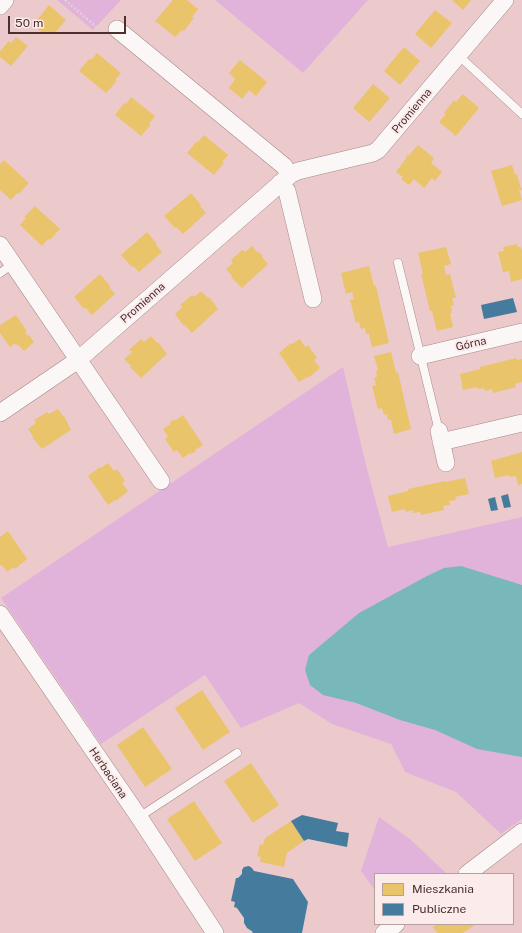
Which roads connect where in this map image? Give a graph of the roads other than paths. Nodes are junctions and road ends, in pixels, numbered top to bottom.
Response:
1 (5, 0) edge
2 (505, 0) edge
3 (0, 6) edge
4 (117, 29) dead end
5 (458, 55) junction
6 (522, 114) edge
7 (285, 179) junction
8 (0, 245) edge
9 (398, 263) dead end
10 (6, 268) edge
11 (313, 299) dead end
12 (522, 332) edge
13 (420, 356) junction
14 (78, 360) junction
15 (0, 413) edge
16 (522, 423) edge
17 (440, 437) junction
18 (446, 463) dead end
19 (162, 481) dead end
20 (0, 614) edge
21 (237, 753) dead end
22 (139, 817) junction
23 (522, 832) edge
24 (468, 873) edge
25 (395, 925) edge
26 (215, 933) edge
27 (384, 933) edge

1 - 3 street
2 - 5 street, Promienna
4 - 7 street
5 - 6 lane
5 - 7 street, Promienna
7 - 11 street
7 - 14 street, Promienna
8 - 10 street
9 - 13 lane
10 - 14 street
12 - 13 street, Górna
13 - 17 lane
14 - 15 street, Promienna
14 - 19 street
16 - 17 street
17 - 18 street
20 - 22 street, Herbaciana
21 - 22 lane
22 - 26 street, Herbaciana
23 - 24 street
25 - 27 street

